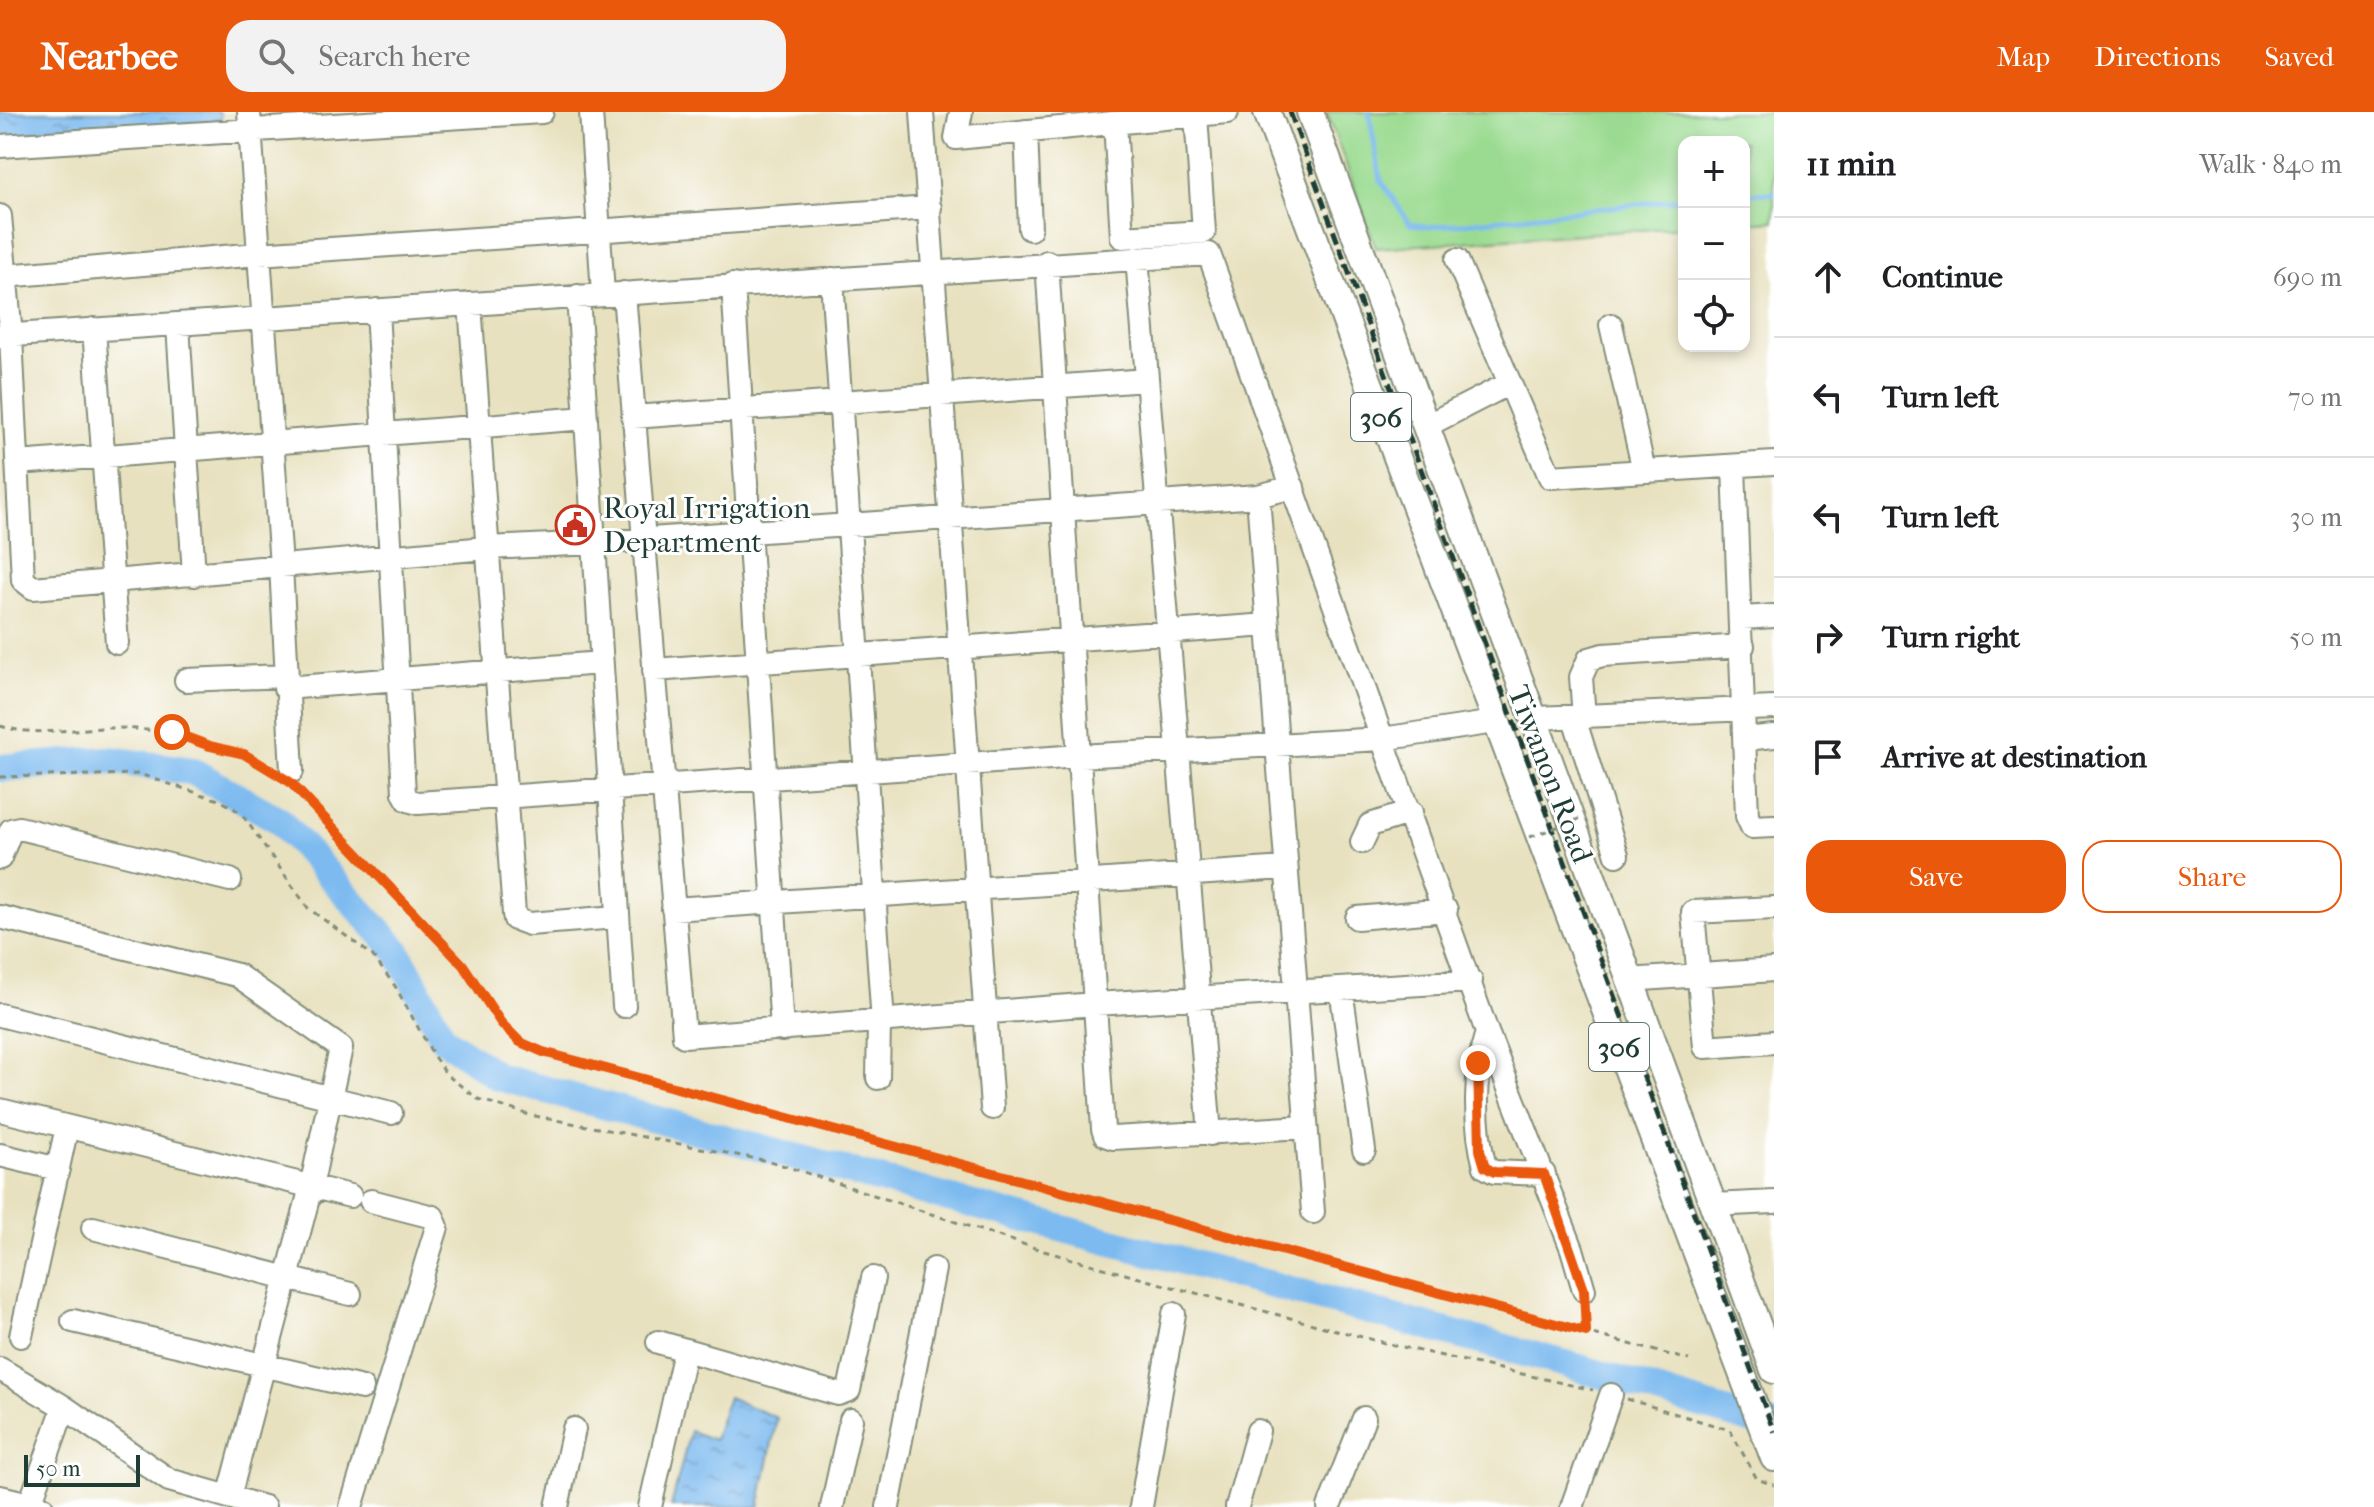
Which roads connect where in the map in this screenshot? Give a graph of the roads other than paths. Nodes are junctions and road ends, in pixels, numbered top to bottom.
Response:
1 (542, 112) edge
2 (591, 112) edge
3 (922, 112) edge
4 (961, 112) edge
5 (1227, 112) edge
6 (1267, 112) edge
7 (1310, 112) edge
8 (1196, 115) junction
9 (1122, 119) edge
10 (250, 122) edge
11 (1026, 131) junction
12 (0, 146) edge
13 (930, 208) junction
14 (0, 216) edge
15 (1030, 229) dead end
16 (596, 231) junction
17 (258, 254) junction
18 (1137, 258) junction
19 (1457, 260) dead end
20 (1047, 262) junction
21 (934, 271) junction
22 (5, 276) junction
23 (832, 279) junction
24 (733, 285) junction
25 (614, 294) junction
26 (578, 296) junction
27 (470, 304) junction
28 (377, 310) junction
29 (264, 317) junction
30 (178, 325) junction
31 (1611, 325) dead end
32 (94, 329) junction
33 (5, 336) edge
34 (1147, 380) junction
35 (1510, 383) junction
36 (1054, 384) junction
37 (942, 394) junction
38 (840, 402) junction
39 (741, 408) junction
40 (633, 417) junction
41 (586, 418) junction
42 (1428, 425) junction
43 (477, 428) junction
44 (386, 434) junction
45 (272, 441) junction
46 (186, 448) junction
47 (105, 456) junction
48 (18, 463) junction
49 (1774, 463) edge
50 (1734, 466) junction
51 (1644, 471) junction
52 (1293, 487) junction
53 (1258, 496) junction
54 (1157, 503) junction
55 (1062, 508) junction
56 (951, 517) junction
57 (849, 526) junction
58 (749, 531) junction
59 (643, 540) junction
60 (594, 543) junction
61 (486, 548) junction
62 (391, 556) junction
63 (281, 566) junction
64 (194, 575) junction
65 (113, 581) junction
66 (1774, 616) edge
67 (1742, 618) junction
68 (1268, 625) junction
69 (1168, 633) junction
70 (1070, 637) junction
71 (117, 643) dead end
72 (959, 645) junction
73 (1743, 646) junction
74 (858, 654) junction
75 (758, 660) junction
76 (601, 663) junction
77 (654, 670) junction
78 (496, 674) junction
79 (186, 680) dead end
80 (397, 681) junction
81 (285, 682) junction
82 (1774, 708) edge
83 (1745, 709) junction
84 (1535, 718) junction
85 (1579, 718) junction
86 (1495, 722) junction
87 (1774, 736) edge
88 (1382, 739) junction
89 (1745, 739) junction
90 (1278, 745) junction
91 (1178, 752) junction
92 (1079, 756) junction
93 (968, 764) junction
94 (866, 772) junction
95 (287, 776) road end
96 (766, 777) junction
97 (663, 785) junction
98 (610, 788) junction
99 (504, 795) junction
100 (1411, 812) junction
101 (1774, 826) edge
102 (1362, 842) dead end
103 (1617, 855) dead end
104 (0, 858) edge
105 (1286, 868) junction
106 (1188, 875) junction
107 (1086, 879) junction
108 (230, 880) dead end
109 (976, 888) junction
110 (874, 896) junction
111 (773, 901) junction
112 (1774, 908) edge
113 (673, 909) junction
114 (1446, 910) junction
115 (0, 917) edge
116 (617, 917) junction
117 (1357, 918) dead end
118 (1774, 970) edge
119 (1700, 975) junction
120 (1628, 980) junction
121 (1471, 981) junction
122 (1341, 989) junction
123 (1296, 991) junction
124 (1198, 999) junction
125 (1095, 1004) junction
126 (624, 1006) dead end
127 (985, 1014) junction
128 (0, 1015) edge
129 (881, 1023) junction
130 (782, 1030) junction
131 (1487, 1032) junction
132 (1774, 1042) edge
133 (878, 1078) dead end
134 (332, 1101) junction
135 (992, 1108) dead end
136 (0, 1110) edge
137 (391, 1113) dead end
138 (67, 1127) junction
139 (1306, 1127) junction
140 (1210, 1134) junction
141 (1364, 1150) dead end
142 (0, 1155) edge
143 (58, 1169) junction
144 (1544, 1174) junction
145 (311, 1187) junction
146 (1774, 1202) edge
147 (1712, 1205) junction
148 (1313, 1212) dead end
149 (93, 1228) dead end
150 (934, 1269) dead end
151 (288, 1276) junction
152 (873, 1278) dead end
153 (1584, 1290) road end
154 (350, 1294) dead end
155 (1174, 1314) dead end
156 (73, 1321) dead end
157 (21, 1336) dead end
158 (658, 1342) dead end
159 (685, 1351) junction
160 (265, 1366) junction
161 (0, 1369) edge
162 (1774, 1370) edge
163 (362, 1388) dead end
164 (1611, 1395) road end
165 (64, 1407) junction
166 (1364, 1418) dead end
167 (851, 1420) dead end
168 (574, 1429) dead end
169 (1258, 1431) dead end
170 (1774, 1458) edge
171 (0, 1497) edge
172 (229, 1497) junction
173 (36, 1505) edge
174 (264, 1507) edge
175 (351, 1507) edge
176 (557, 1507) edge
177 (650, 1507) edge
178 (832, 1507) edge
179 (888, 1507) edge
180 (1141, 1507) edge
181 (1237, 1507) edge
182 (1329, 1507) edge
183 (1572, 1507) edge

1 - 10 street
2 - 16 street
3 - 13 street
4 - 11 street
5 - 8 street
6 - 86 main road, Tiwanon Road / 306
7 - 42 main road, Tiwanon Road / 306
8 - 9 street
8 - 9 street
9 - 11 street
10 - 12 street
10 - 17 street
11 - 15 street
13 - 16 street
13 - 21 street
14 - 22 street
16 - 17 street
16 - 25 street
17 - 22 street
17 - 29 street
18 - 20 street
18 - 34 street
18 - 52 street
19 - 35 street
20 - 21 street
20 - 36 street
21 - 23 street
21 - 37 street
22 - 33 street
23 - 24 street
23 - 38 street
24 - 25 street
24 - 39 street
25 - 26 street
25 - 40 street
26 - 27 street
26 - 41 street
27 - 28 street
27 - 43 street
28 - 29 street
28 - 44 street
29 - 30 street
29 - 45 street
30 - 32 street
30 - 46 street
31 - 51 street
32 - 33 street
32 - 47 street
33 - 48 street
34 - 36 street
34 - 54 street
35 - 42 street
35 - 51 street
36 - 37 street
36 - 55 street
37 - 38 street
37 - 56 street
38 - 39 street
38 - 57 street
39 - 40 street
39 - 58 street
40 - 59 street
41 - 43 street
41 - 60 street
42 - 84 main road, Tiwanon Road / 306
43 - 44 street
43 - 61 street
44 - 45 street
44 - 62 street
45 - 46 street
45 - 63 street
46 - 47 street
46 - 64 street
47 - 48 street
47 - 65 street
48 - 65 street
49 - 50 street
50 - 51 street
50 - 67 street
52 - 53 street
52 - 88 street
53 - 54 street
53 - 68 street
54 - 55 street
54 - 69 street
55 - 56 street
55 - 70 street
56 - 57 street
56 - 72 street
57 - 58 street
57 - 74 street
58 - 59 street
58 - 75 street
59 - 60 street
59 - 77 street
60 - 61 street
60 - 76 street
61 - 62 street
61 - 78 street
62 - 63 street
62 - 80 street
63 - 64 street
63 - 81 street
64 - 65 street
65 - 71 street
66 - 67 street
67 - 73 street
68 - 69 street
68 - 90 street
69 - 70 street
69 - 91 street
70 - 72 street
70 - 92 street
72 - 74 street
72 - 93 street
73 - 83 street
73 - 85 street
74 - 75 street
74 - 94 street
75 - 77 street
75 - 96 street
76 - 78 street
76 - 98 street
77 - 97 street
78 - 80 street
78 - 99 street
79 - 81 street
80 - 81 street
80 - 99 street
81 - 95 street
82 - 83 street
83 - 85 street
83 - 89 street
84 - 85 street
84 - 86 main road
84 - 120 main road, Tiwanon Road / 306
85 - 103 street
86 - 88 street
86 - 170 main road, Tiwanon Road / 306
87 - 89 street
88 - 90 street
88 - 100 street
89 - 101 street
90 - 91 street
90 - 105 street
91 - 92 street
91 - 106 street
92 - 93 street
92 - 107 street
93 - 94 street
93 - 109 street
94 - 96 street
94 - 110 street
96 - 97 street
96 - 111 street
97 - 98 street
97 - 113 street
98 - 99 street
98 - 116 street
99 - 116 street
100 - 102 street
100 - 114 street
104 - 108 street
105 - 106 street
105 - 123 street
106 - 107 street
106 - 124 street
107 - 109 street
107 - 125 street
109 - 110 street
109 - 127 street
110 - 111 street
110 - 129 street
111 - 113 street
111 - 130 street
112 - 119 street
113 - 130 street
114 - 117 street
114 - 121 street
115 - 134 street
116 - 126 street
118 - 119 street
119 - 120 street
119 - 132 street
120 - 147 main road, Tiwanon Road / 306
121 - 122 street
121 - 131 street
122 - 123 street
122 - 141 street
123 - 124 street
123 - 139 street
124 - 125 street
124 - 140 street
125 - 127 street
125 - 140 street
127 - 129 street
127 - 135 street
128 - 134 street
129 - 130 street
129 - 133 street
131 - 144 street
131 - 144 street
134 - 137 street
134 - 145 street
136 - 138 street
138 - 143 street
138 - 145 street
139 - 140 street
139 - 148 street
142 - 143 street
143 - 157 street
144 - 153 street
145 - 151 street
145 - 175 street
146 - 147 street
147 - 162 main road, Tiwanon Road / 306
149 - 151 street
150 - 179 street
151 - 154 street
151 - 160 street
152 - 159 street
155 - 180 street
156 - 160 street
158 - 159 street
159 - 177 street
160 - 163 street
160 - 172 street
161 - 165 street
164 - 183 street
165 - 172 street
165 - 173 street
166 - 182 street
167 - 178 street
168 - 176 street
169 - 181 street
171 - 173 street
172 - 174 street

